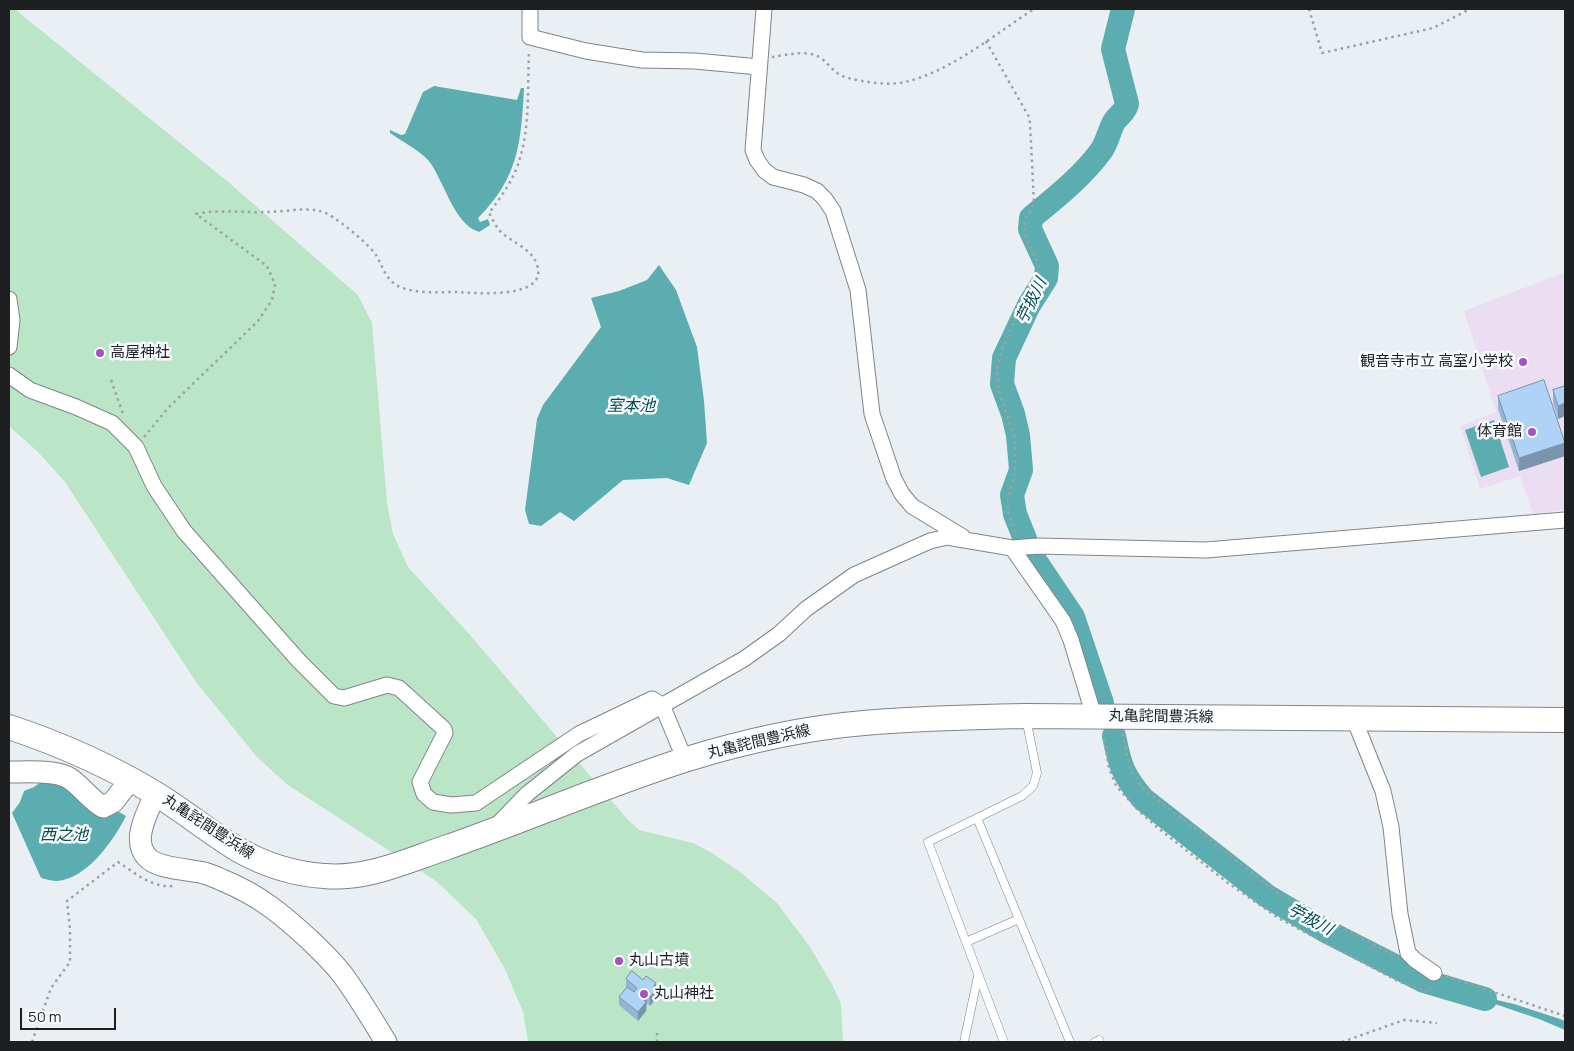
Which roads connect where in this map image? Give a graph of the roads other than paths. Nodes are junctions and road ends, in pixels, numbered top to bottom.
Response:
1 (530, 9) edge
2 (764, 9) edge
3 (759, 63) junction
4 (9, 299) edge
5 (9, 347) edge
6 (9, 375) edge
7 (1565, 520) edge
8 (971, 541) junction
9 (1017, 548) junction
10 (662, 705) junction
11 (1026, 716) junction
12 (1354, 719) junction
13 (1565, 720) edge
14 (1098, 722) junction
15 (9, 727) edge
16 (685, 760) junction
17 (9, 772) edge
18 (132, 779) junction
19 (156, 794) junction
20 (977, 818) junction
21 (490, 832) junction
22 (1019, 919) junction
23 (966, 942) junction
24 (1434, 973) road end
25 (978, 975) junction
26 (386, 1042) edge
27 (964, 1042) edge
28 (1004, 1042) edge
29 (1070, 1042) edge

1 - 3 street
2 - 3 street
3 - 8 street
4 - 5 street
6 - 10 street
7 - 9 street
8 - 9 street
8 - 10 street
9 - 14 street
10 - 16 street
10 - 21 street
11 - 14 main road, 丸亀詫間豊浜線
11 - 16 main road, 丸亀詫間豊浜線
11 - 20 lane
12 - 13 main road, 丸亀詫間豊浜線
12 - 14 main road, 丸亀詫間豊浜線
12 - 24 street
15 - 18 main road, 丸亀詫間豊浜線
16 - 21 main road, 丸亀詫間豊浜線
17 - 18 street
18 - 19 main road, 丸亀詫間豊浜線
19 - 21 main road, 丸亀詫間豊浜線
19 - 26 street
20 - 22 lane
20 - 23 lane
22 - 23 lane
22 - 29 lane
23 - 25 lane
25 - 27 lane
25 - 28 lane

